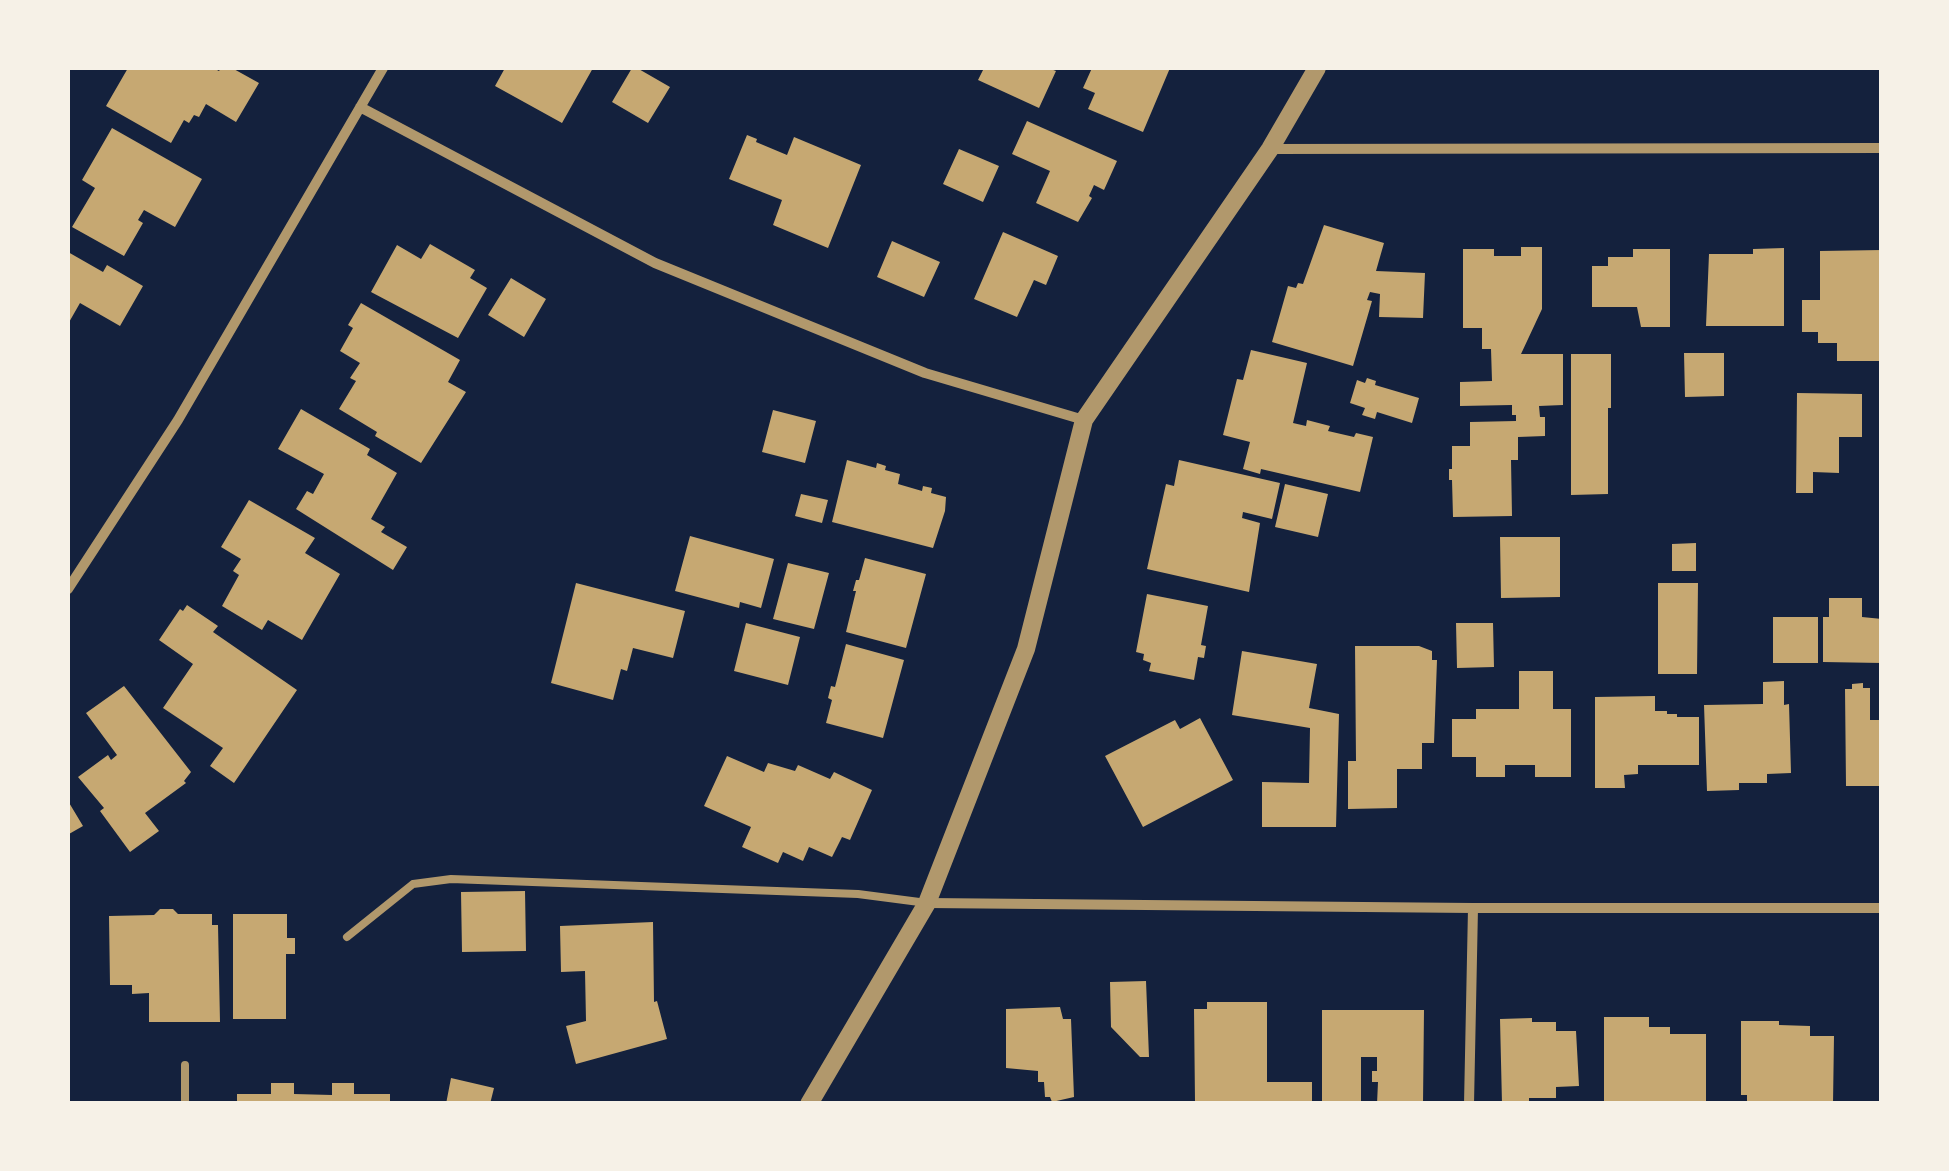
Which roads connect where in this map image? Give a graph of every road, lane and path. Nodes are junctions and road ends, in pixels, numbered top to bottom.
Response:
1 (383, 68) edge
2 (1317, 68) edge
3 (360, 107) junction
4 (1270, 148) junction
5 (1882, 148) edge
6 (1084, 420) junction
7 (68, 589) edge
8 (927, 903) junction
9 (1473, 908) junction
10 (1882, 908) edge
11 (347, 936) dead end
12 (184, 1066) dead end
13 (185, 1104) edge
14 (809, 1104) edge
15 (1469, 1104) edge

1 - 3 street
2 - 4 street
3 - 6 street
3 - 7 street
4 - 5 street
4 - 6 street
6 - 8 street
8 - 9 street
8 - 11 lane
8 - 14 street
9 - 10 street
9 - 15 street
12 - 13 lane

